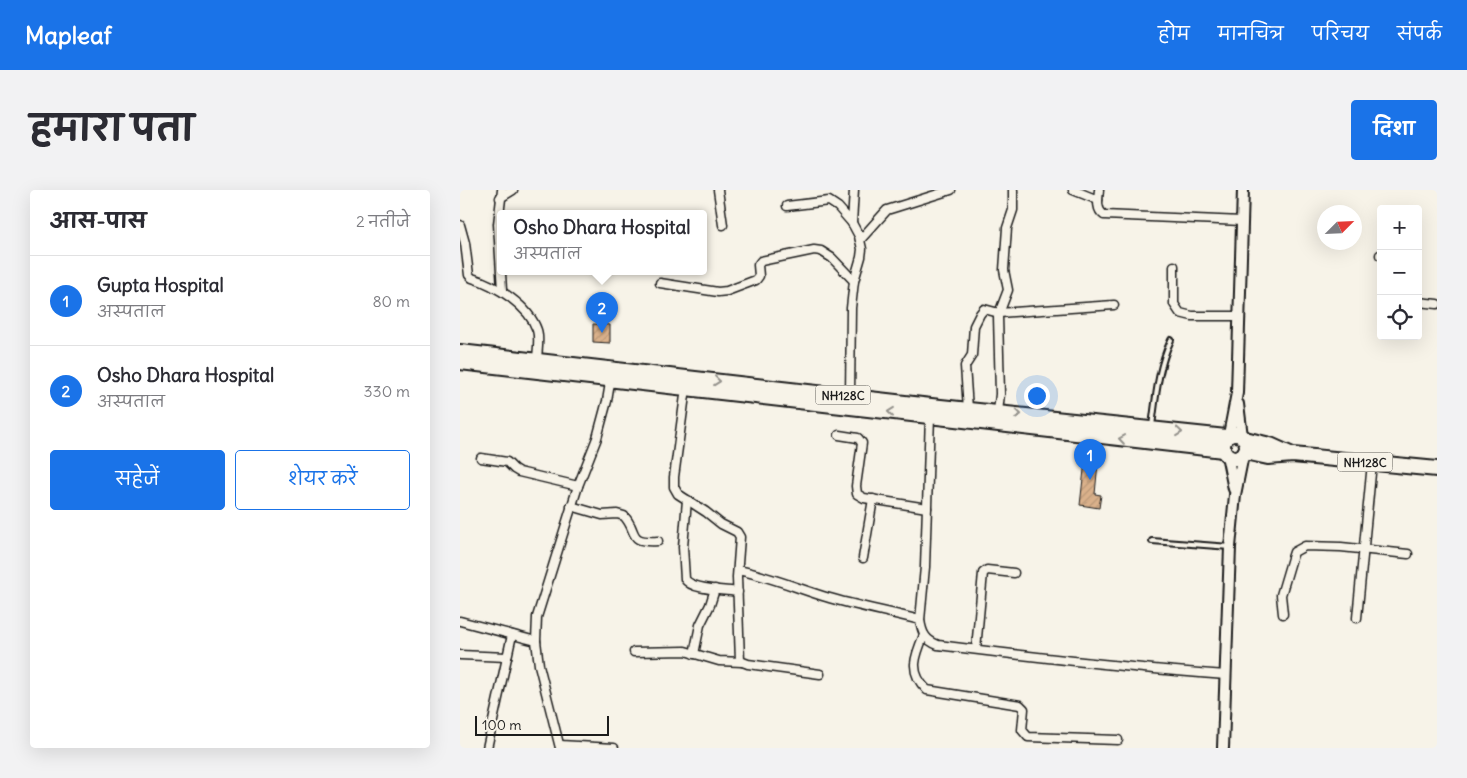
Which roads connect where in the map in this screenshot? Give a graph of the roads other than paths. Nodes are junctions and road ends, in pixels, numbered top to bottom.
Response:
1 (513, 190) edge
2 (718, 190) edge
3 (854, 190) edge
4 (952, 190) edge
5 (1013, 190) edge
6 (1072, 190) edge
7 (1098, 190) edge
8 (1243, 190) edge
9 (500, 193) edge
10 (1098, 200) junction
11 (787, 206) dead end
12 (499, 210) edge
13 (1242, 221) junction
14 (852, 223) junction
15 (460, 225) edge
16 (723, 225) dead end
17 (860, 240) junction
18 (1174, 266) dead end
19 (501, 275) edge
20 (854, 281) junction
21 (660, 283) dead end
22 (502, 290) junction
23 (1422, 302) edge
24 (1437, 304) edge
25 (1114, 305) dead end
26 (999, 313) junction
27 (1240, 316) junction
28 (1171, 340) dead end
29 (460, 352) edge
30 (537, 361) junction
31 (460, 362) edge
32 (611, 374) junction
33 (686, 388) junction
34 (850, 395) junction
35 (968, 409) junction
36 (998, 412) junction
37 (930, 416) junction
38 (1152, 430) junction
39 (839, 435) dead end
40 (1235, 445) junction
41 (481, 458) dead end
42 (1372, 463) junction
43 (1437, 469) edge
44 (578, 486) junction
45 (1235, 495) junction
46 (873, 499) junction
47 (687, 500) junction
48 (571, 506) junction
49 (927, 508) junction
50 (658, 541) dead end
51 (1152, 541) dead end
52 (1230, 547) junction
53 (1364, 549) junction
54 (1408, 554) dead end
55 (863, 558) dead end
56 (738, 570) junction
57 (1014, 573) dead end
58 (715, 589) junction
59 (738, 592) junction
60 (1283, 614) dead end
61 (1357, 618) dead end
62 (920, 620) junction
63 (460, 622) edge
64 (512, 635) junction
65 (924, 635) junction
66 (536, 641) junction
67 (976, 649) junction
68 (634, 652) dead end
69 (460, 654) edge
70 (694, 654) junction
71 (507, 657) junction
72 (742, 662) junction
73 (820, 674) dead end
74 (1226, 675) junction
75 (1118, 740) dead end
76 (560, 747) edge
77 (487, 748) edge
78 (614, 748) edge
79 (1223, 748) edge

1 - 9 street
2 - 16 street
3 - 14 street
4 - 17 street
5 - 26 street
6 - 10 street
7 - 10 street
8 - 13 street
9 - 12 street
10 - 13 street
11 - 14 street
13 - 27 street
14 - 17 street
15 - 22 street
17 - 20 street
18 - 27 street
19 - 22 street
20 - 21 street
20 - 34 street
22 - 30 street
23 - 24 street
25 - 26 street
26 - 35 street
26 - 36 street
27 - 40 street
28 - 38 lane
29 - 30 highway, NH128C
30 - 32 highway, NH128C
31 - 32 highway, NH128C
32 - 33 highway, NH128C
32 -> 34 highway, NH128C
32 - 44 street
37 -> 33 highway, NH128C
33 - 47 street
34 - 35 highway, NH128C
35 - 36 highway, NH128C
36 -> 38 highway, NH128C
40 -> 37 highway, NH128C
37 - 49 street
38 -> 40 highway, NH128C
39 - 46 street
40 - 42 highway, NH128C
40 - 45 street
40 - 45 street
41 - 44 street
42 - 43 highway, NH128C
42 - 53 street
44 - 48 street
45 - 52 street
46 - 49 street
46 - 55 street
47 - 56 street
47 - 58 street
48 - 50 street
48 - 66 street
49 - 62 street
51 - 52 lane
52 - 74 street
53 - 54 street
53 - 60 street
53 - 61 street
56 - 59 street
56 - 62 street
57 - 67 street
58 - 59 street
58 - 70 street
59 - 72 street
62 - 65 street
63 - 64 street
64 - 66 street
64 - 71 street
65 - 67 street
65 - 75 street
66 - 76 street
67 - 74 street
68 - 70 street
69 - 71 street
70 - 72 street
71 - 77 street
72 - 73 street
74 - 79 street
76 - 78 street

